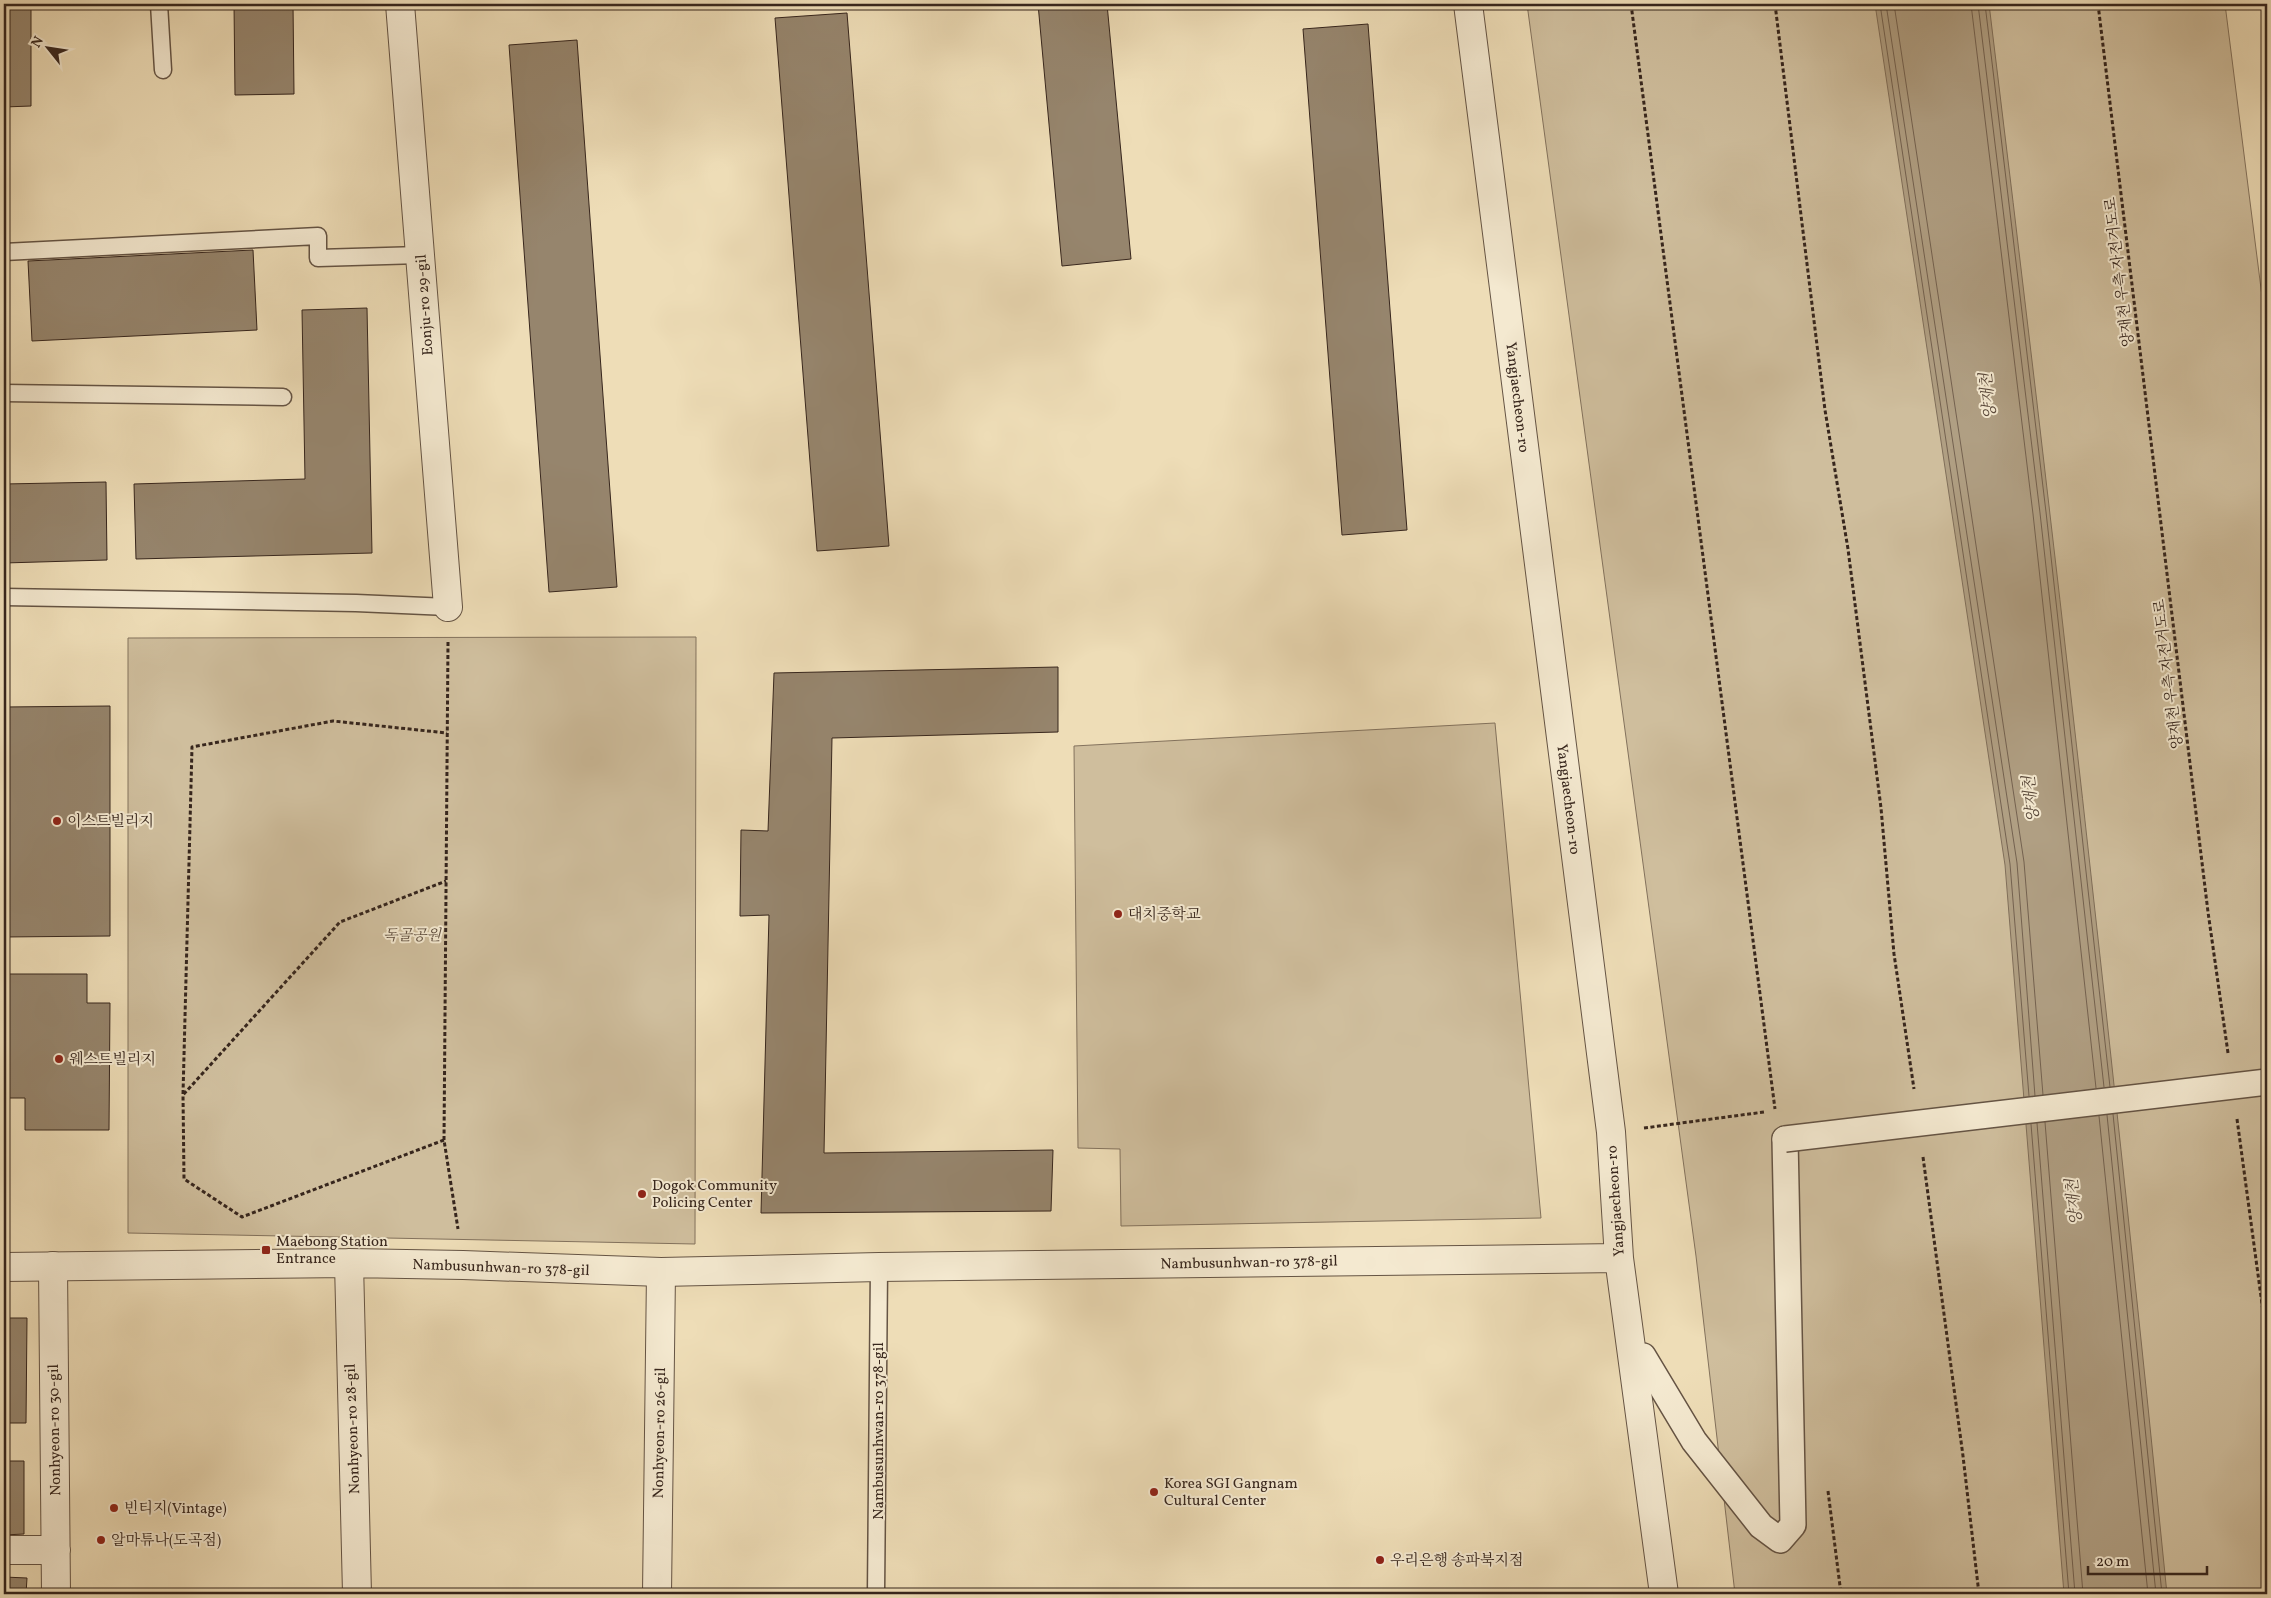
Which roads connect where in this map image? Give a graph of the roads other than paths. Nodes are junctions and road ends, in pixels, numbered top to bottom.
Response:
1 (159, 4) edge
2 (400, 4) edge
3 (1468, 4) edge
4 (163, 70) dead end
5 (4, 252) edge
6 (420, 255) junction
7 (4, 393) edge
8 (283, 397) dead end
9 (4, 597) edge
10 (448, 607) joint
11 (2267, 1082) edge
12 (1619, 1258) junction
13 (349, 1263) junction
14 (4, 1266) edge
15 (53, 1266) junction
16 (879, 1267) junction
17 (661, 1272) junction
18 (1643, 1356) dead end
19 (4, 1550) edge
20 (56, 1550) junction
21 (56, 1594) edge
22 (357, 1594) edge
23 (657, 1594) edge
24 (876, 1594) edge
25 (1664, 1594) edge

1 - 4 lane
2 - 6 street, Eonju-ro 29-gil
3 - 12 street, Yangjaecheon-ro
5 - 6 lane
6 - 10 street, Eonju-ro 29-gil
7 - 8 lane
9 - 10 lane
11 - 18 street, bridge
12 - 16 street, Nambusunhwan-ro 378-gil
12 - 25 street, Yangjaecheon-ro
13 - 15 street, Nambusunhwan-ro 378-gil
13 - 17 street, Nambusunhwan-ro 378-gil
13 - 22 street, Nonhyeon-ro 28-gil
14 - 15 street, Nambusunhwan-ro 378-gil
15 - 20 street, Nonhyeon-ro 30-gil
16 - 17 street, Nambusunhwan-ro 378-gil
16 - 24 lane, Nambusunhwan-ro 378-gil
17 - 23 street, Nonhyeon-ro 26-gil
19 - 20 street
20 - 21 street, Nonhyeon-ro 30-gil

